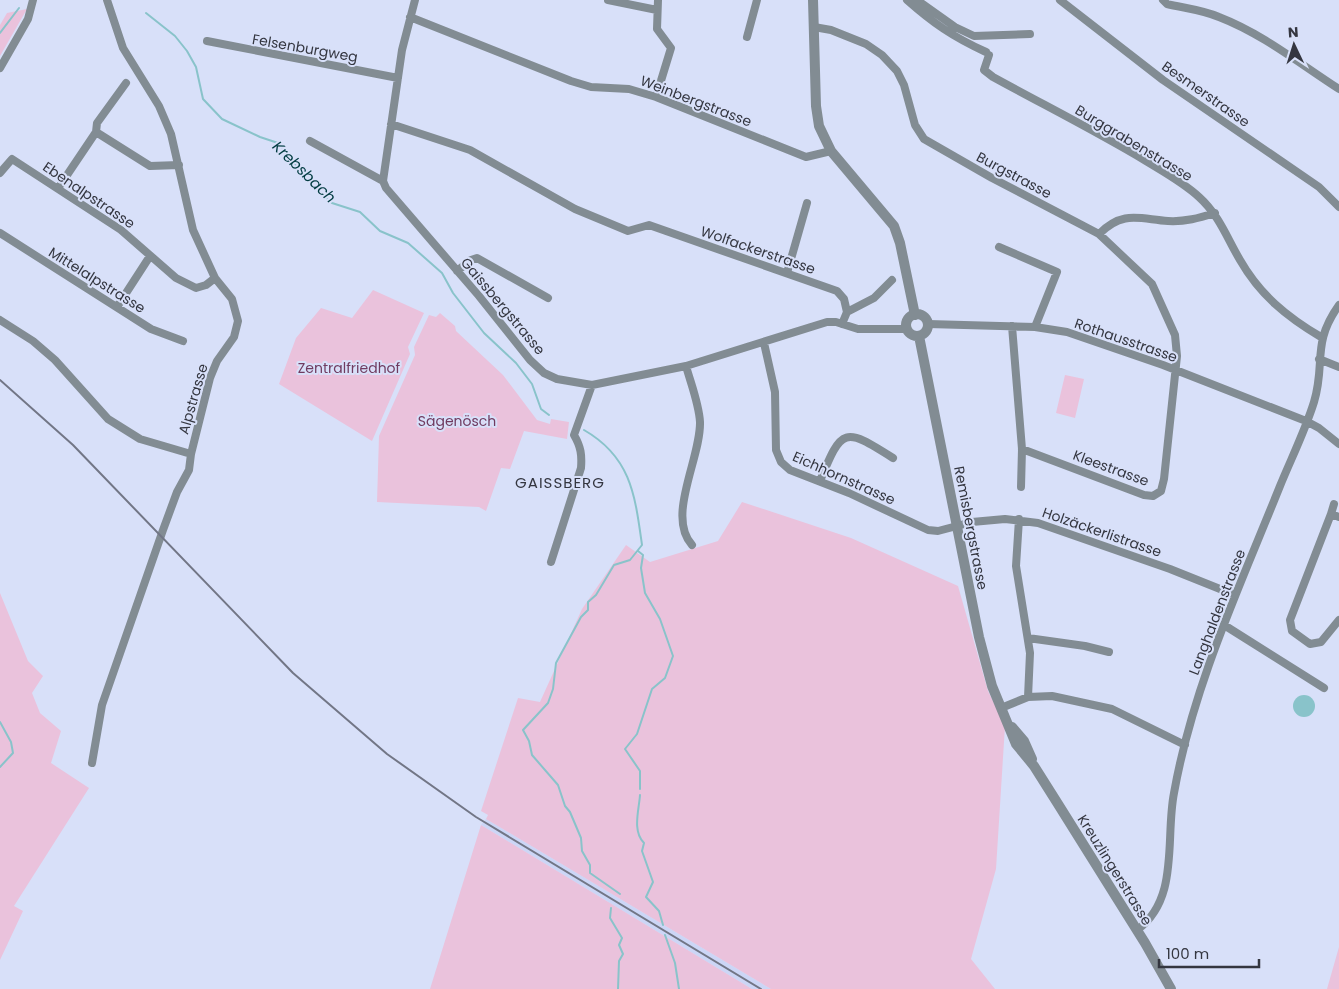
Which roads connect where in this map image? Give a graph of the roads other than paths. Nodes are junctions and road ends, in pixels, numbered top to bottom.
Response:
1 (33, 0) edge
2 (107, 0) edge
3 (415, 0) edge
4 (608, 0) edge
5 (658, 0) edge
6 (757, 0) edge
7 (813, 0) edge
8 (907, 0) edge
9 (917, 0) edge
10 (1060, 0) edge
11 (1163, 1) edge
12 (656, 10) junction
13 (410, 17) junction
14 (814, 27) junction
15 (1030, 34) dead end
16 (747, 38) dead end
17 (207, 41) dead end
18 (0, 68) edge
19 (398, 78) junction
20 (126, 83) dead end
21 (1339, 88) edge
22 (656, 97) junction
23 (391, 124) junction
24 (96, 132) junction
25 (310, 141) dead end
26 (830, 152) junction
27 (179, 165) junction
28 (0, 173) edge
29 (383, 181) junction
30 (59, 187) junction
31 (807, 203) dead end
32 (1339, 207) edge
33 (1215, 214) junction
34 (0, 233) edge
35 (1099, 234) junction
36 (999, 247) dead end
37 (150, 256) junction
38 (457, 271) junction
39 (787, 273) junction
40 (215, 278) junction
41 (892, 280) dead end
42 (548, 298) dead end
43 (1339, 305) edge
44 (117, 307) junction
45 (847, 312) junction
46 (915, 315) junction
47 (0, 320) edge
48 (842, 324) junction
49 (928, 324) junction
50 (1012, 326) junction
51 (1035, 327) junction
52 (907, 329) junction
53 (919, 336) junction
54 (1321, 337) junction
55 (183, 341) dead end
56 (764, 342) junction
57 (1319, 359) junction
58 (686, 366) junction
59 (1339, 367) edge
60 (1175, 370) junction
61 (592, 386) junction
62 (1306, 421) junction
63 (1339, 444) edge
64 (1022, 449) junction
65 (190, 454) junction
66 (893, 458) dead end
67 (820, 481) junction
68 (1021, 487) dead end
69 (1334, 504) dead end
70 (1331, 514) junction
71 (1339, 518) edge
72 (1019, 519) junction
73 (957, 526) junction
74 (692, 545) dead end
75 (552, 562) dead end
76 (1235, 595) junction
77 (1339, 620) edge
78 (1224, 625) junction
79 (1028, 638) junction
80 (1109, 652) dead end
81 (1324, 688) dead end
82 (1028, 697) junction
83 (1001, 708) junction
84 (1185, 745) junction
85 (92, 763) dead end
86 (1034, 766) joint
87 (1137, 930) junction
88 (1171, 989) edge

1 - 18 street
2 - 27 street, Alpstrasse
3 - 13 street
4 - 12 street
5 - 12 street
6 - 16 street
7 - 14 street
8 - 33 street, Burggrabenstrasse
9 - 15 street
10 - 32 street, Besmerstrasse
11 - 21 street
12 - 22 street
13 - 19 street
13 - 22 street, Weinbergstrasse
14 - 26 street
14 - 35 street, Burgstrasse
17 - 19 street, Felsenburgweg
19 - 23 street
20 - 24 street
22 - 26 street, Weinbergstrasse
23 - 29 street
23 - 39 street, Wolfackerstrasse
24 - 27 street
24 - 30 street
25 - 29 street
26 - 46 street
27 - 40 street, Alpstrasse
28 - 30 street, Ebenalpstrasse
29 - 38 street, Gaissbergstrasse
30 - 37 street, Ebenalpstrasse
31 - 39 street
33 - 35 street
33 - 54 street, Burggrabenstrasse
34 - 44 street, Mittelalpstrasse
35 - 60 street, Burgstrasse
36 - 51 street
37 - 40 street, Ebenalpstrasse
37 - 44 street
38 - 42 street
38 - 61 street, Gaissbergstrasse
39 - 45 street, Wolfackerstrasse
40 - 65 street, Alpstrasse
41 - 45 street
43 - 54 street, Langhaldenstrasse
44 - 55 street, Mittelalpstrasse
45 - 48 street
46 - 49 street
46 - 52 street
47 - 65 street
48 - 52 street, Gaissbergstrasse
48 - 56 street, Gaissbergstrasse
49 - 50 street, Rothausstrasse
49 - 53 street
50 - 51 street, Rothausstrasse
50 - 64 street
51 - 60 street, Rothausstrasse
52 - 53 street
53 - 73 street, Remisbergstrasse
54 - 57 street, Langhaldenstrasse
56 - 58 street, Gaissbergstrasse
56 - 67 street, Eichhornstrasse
57 - 59 street
57 - 62 street, Langhaldenstrasse
58 - 61 street, Gaissbergstrasse
58 - 74 street
60 - 62 street, Rothausstrasse
60 - 64 street, Kleestrasse
61 - 75 street
62 - 63 street, Rothausstrasse
62 - 76 street, Langhaldenstrasse
64 - 68 street
65 - 85 street, Alpstrasse
66 - 67 street
67 - 73 street, Eichhornstrasse
69 - 70 street
70 - 71 street
70 - 77 street
72 - 73 street, Holzäckerlistrasse
72 - 76 street, Holzäckerlistrasse
72 - 79 street
73 - 83 street, Remisbergstrasse
76 - 78 street, Langhaldenstrasse
78 - 81 street
78 - 84 street, Langhaldenstrasse
79 - 80 street
79 - 82 street
82 - 83 street
82 - 84 street
83 - 86 street, Remisbergstrasse
84 - 87 street, Langhaldenstrasse
86 - 87 street, Kreuzlingerstrasse
87 - 88 street, Kreuzlingerstrasse

